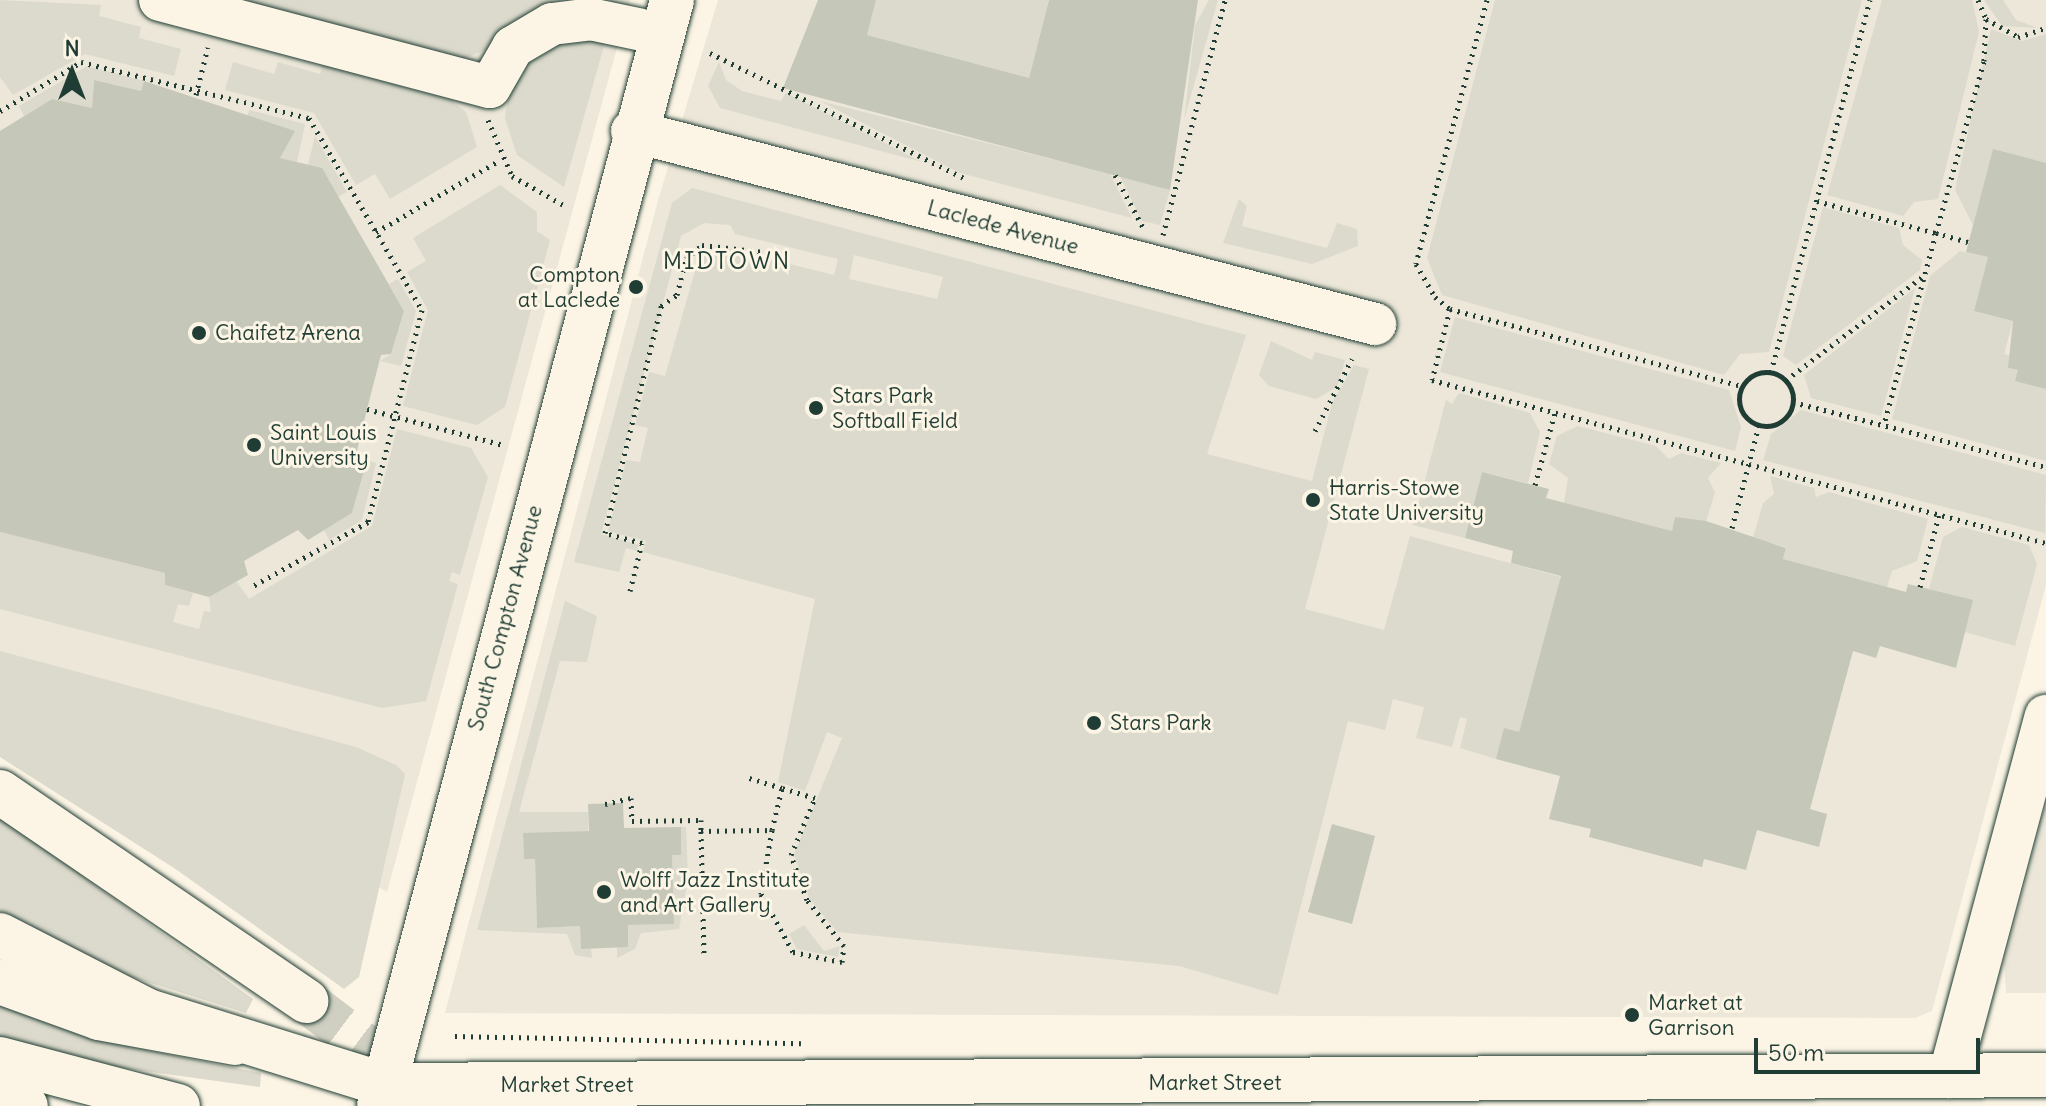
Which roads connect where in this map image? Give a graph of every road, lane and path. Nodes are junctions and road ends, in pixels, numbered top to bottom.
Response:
1 (160, 0) edge
2 (1225, 0) edge
3 (1487, 0) edge
4 (1870, 0) edge
5 (1978, 0) edge
6 (667, 17) edge
7 (1986, 19) junction
8 (2045, 28) edge
9 (207, 49) dead end
10 (710, 53) dead end
11 (490, 87) junction
12 (196, 93) junction
13 (0, 111) edge
14 (632, 131) junction
15 (500, 160) junction
16 (1115, 175) dead end
17 (976, 183) dead end
18 (1816, 201) junction
19 (567, 207) dead end
20 (1144, 229) dead end
21 (376, 232) junction
22 (1936, 233) junction
23 (1163, 235) dead end
24 (1968, 242) dead end
25 (773, 253) dead end
26 (1926, 274) junction
27 (1450, 309) junction
28 (1375, 324) dead end
29 (1352, 359) dead end
30 (1771, 372) junction
31 (1786, 380) junction
32 (1741, 386) junction
33 (1793, 402) junction
34 (367, 409) dead end
35 (1555, 413) junction
36 (395, 417) junction
37 (1759, 425) junction
38 (1884, 425) junction
39 (1315, 431) dead end
40 (503, 445) dead end
41 (1749, 465) junction
42 (2046, 467) edge
43 (1535, 485) dead end
44 (1939, 515) junction
45 (1732, 528) dead end
46 (2046, 543) edge
47 (253, 586) dead end
48 (1920, 587) dead end
49 (630, 591) dead end
50 (2046, 716) edge
51 (746, 777) dead end
52 (782, 788) junction
53 (0, 792) edge
54 (605, 804) dead end
55 (772, 830) junction
56 (701, 831) junction
57 (0, 935) edge
58 (704, 955) dead end
59 (0, 982) edge
60 (306, 1001) tunnel mouth
61 (235, 1043) junction
62 (0, 1059) edge
63 (2046, 1075) edge
64 (1949, 1077) junction
65 (370, 1099) edge
66 (0, 1103) edge
67 (26, 1106) edge
68 (178, 1106) edge

1 - 11 street
2 - 23 path
3 - 27 path
4 - 18 path
5 - 7 path
6 - 11 street
6 - 14 main road, South Compton Avenue
7 - 8 path
7 - 22 path
9 - 12 path
10 - 17 path
11 - 15 path
12 - 13 path
12 - 21 path
14 - 28 street, Laclede Avenue
14 - 65 main road, South Compton Avenue
15 - 19 path
15 - 21 path
16 - 20 path
18 - 22 path
18 - 30 path
21 - 36 path
22 - 24 path
22 - 26 path
25 - 49 path
26 - 31 path
26 - 38 path
27 - 32 path
27 - 35 path
29 - 39 path
30 - 31 path
30 - 32 path
31 - 33 path
32 - 37 path
33 - 37 path
33 - 38 path
34 - 36 path
35 - 41 path
35 - 43 path
36 - 40 path
36 - 47 path
37 - 41 path
38 - 42 path
41 - 44 path
41 - 45 path
44 - 46 path
44 - 48 path
50 - 64 street
51 - 52 path
52 - 55 path
52 - 55 path
53 - 60 main road
54 - 56 path
55 - 56 path
56 - 58 path
57 - 61 main road
59 - 61 main road
61 - 65 main road, Market Street
62 - 68 main road
63 - 64 main road, Market Street
64 - 65 main road, Market Street
66 - 67 main road

